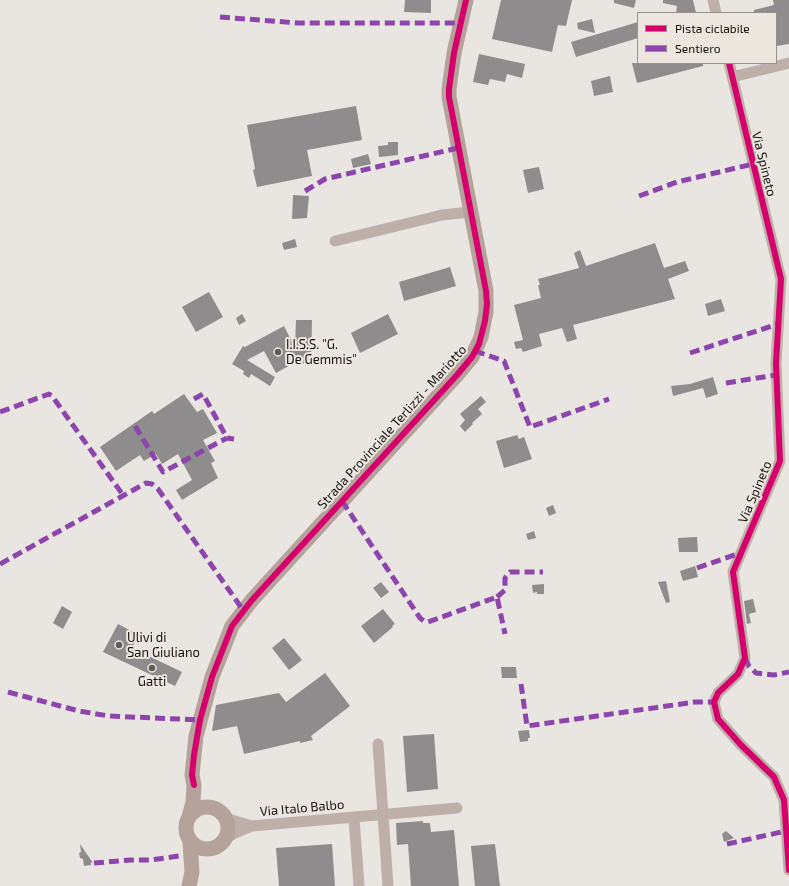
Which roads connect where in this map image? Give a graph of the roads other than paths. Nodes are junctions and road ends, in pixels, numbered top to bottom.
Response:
1 (466, 0) edge
2 (713, 0) edge
3 (716, 12) edge
4 (789, 63) edge
5 (729, 64) edge
6 (732, 77) junction
7 (471, 212) junction
8 (335, 241) dead end
9 (378, 744) dead end
10 (194, 785) junction
11 (211, 808) junction
12 (457, 808) dead end
13 (383, 815) junction
14 (189, 817) junction
15 (225, 818) junction
16 (354, 818) junction
17 (252, 826) junction
18 (225, 839) junction
19 (190, 842) junction
20 (209, 850) junction
21 (789, 870) edge
22 (190, 879) edge
23 (359, 886) edge
24 (388, 886) edge

1 - 7 main road, Strada Provinciale Terlizzi - Mariotto
2 - 3 street
4 - 6 street
5 - 6 street, Via Spineto
6 - 21 street, Via Spineto
7 - 8 street
7 - 10 main road, Strada Provinciale Terlizzi - Mariotto
9 - 13 street
10 - 11 main road
10 - 14 main road, Strada Provinciale Terlizzi - Mariotto
11 - 14 main road
11 - 15 main road
12 - 13 street, Via Italo Balbo
13 - 16 street, Via Italo Balbo
13 - 24 street
14 - 19 main road, Strada Provinciale Terlizzi - Mariotto
15 - 17 street
15 - 18 main road
16 - 17 street, Via Italo Balbo
16 - 23 street, Via Italo Balbo
17 - 18 street
18 - 20 main road, Strada Provinciale Terlizzi - Mariotto
19 - 20 main road
19 - 22 main road, Strada Provinciale Terlizzi - Mariotto
20 - 22 main road, Strada Provinciale Terlizzi - Mariotto

